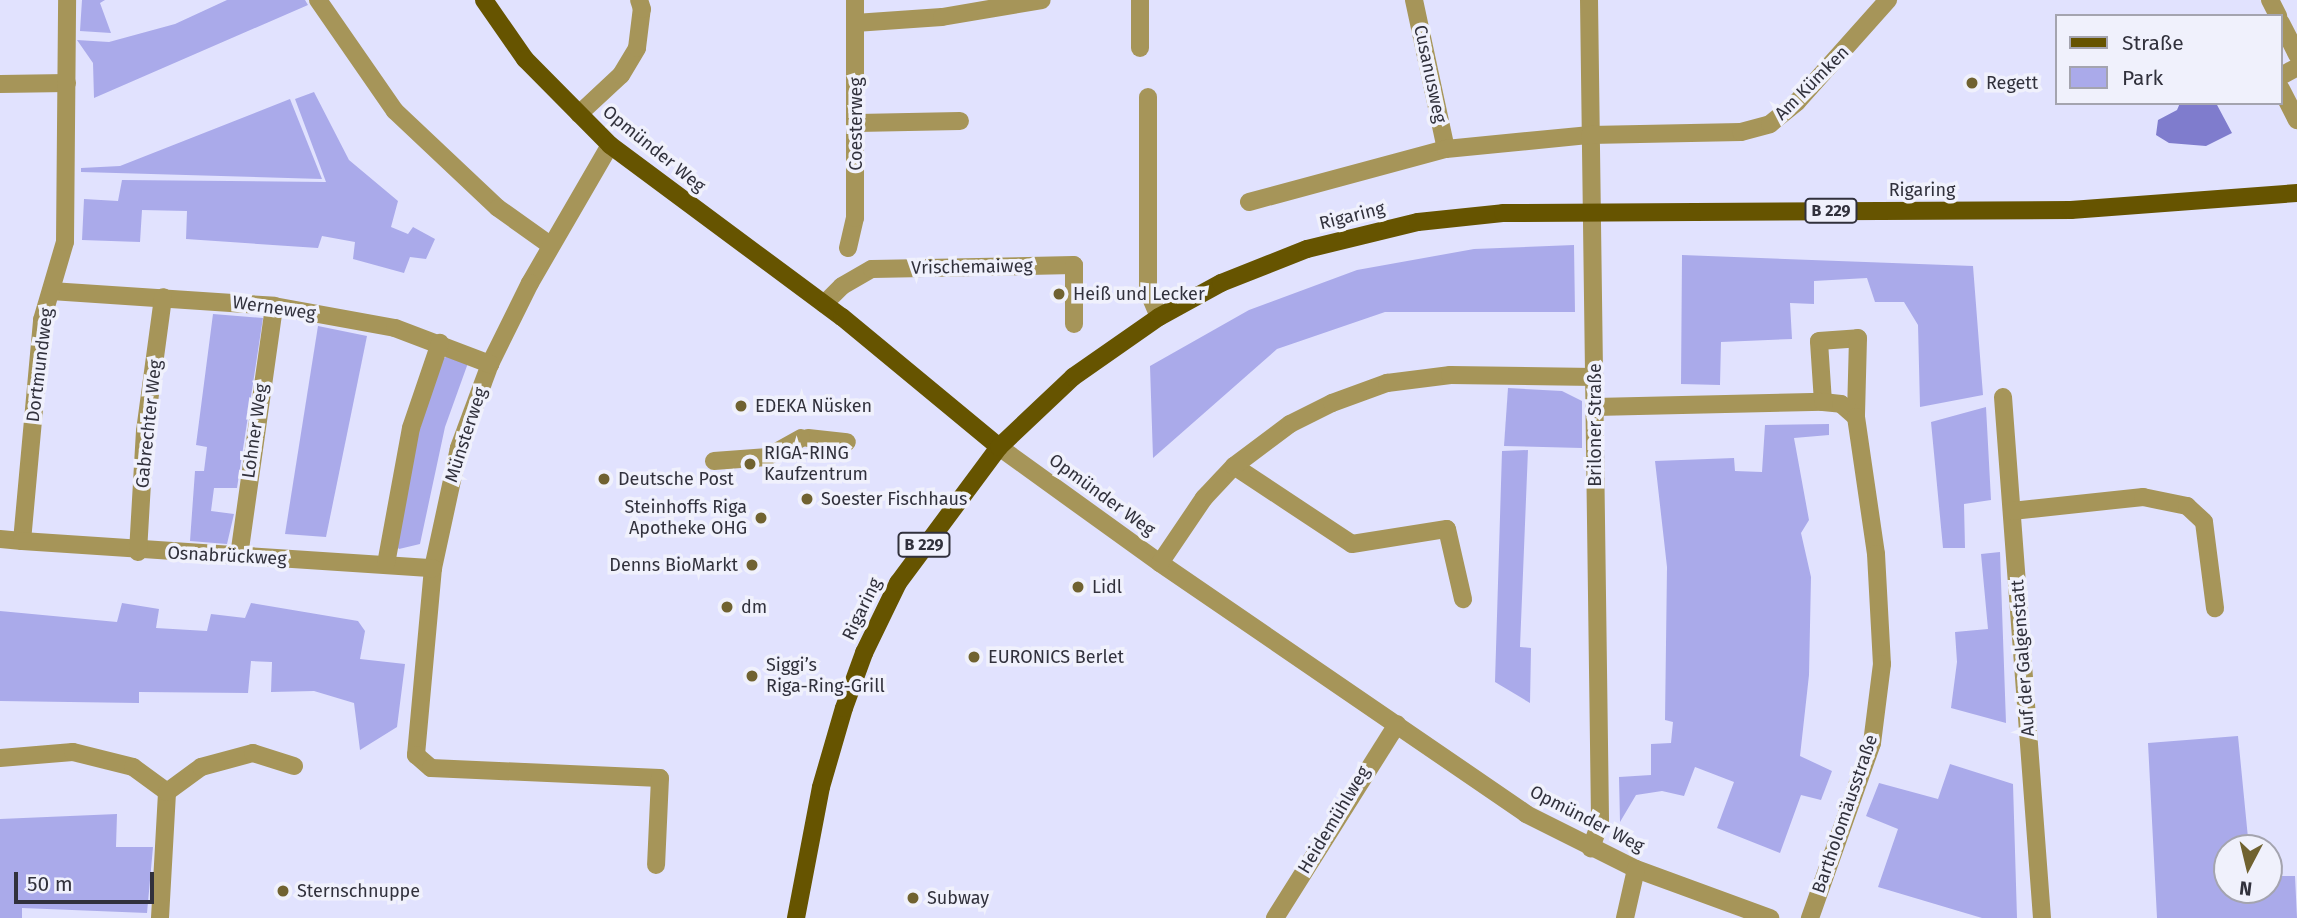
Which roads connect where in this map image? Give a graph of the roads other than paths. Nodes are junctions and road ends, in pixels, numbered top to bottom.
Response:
1 (67, 0) edge
2 (318, 0) edge
3 (484, 0) edge
4 (639, 0) edge
5 (855, 0) edge
6 (1042, 0) edge
7 (1140, 0) edge
8 (1414, 0) edge
9 (1589, 0) edge
10 (1888, 0) edge
11 (855, 23) junction
12 (2283, 27) edge
13 (1140, 48) dead end
14 (2297, 55) edge
15 (67, 83) junction
16 (0, 84) edge
17 (2283, 93) edge
18 (1148, 97) dead end
19 (579, 114) junction
20 (2297, 120) edge
21 (960, 121) dead end
22 (857, 123) junction
23 (1590, 135) junction
24 (610, 145) junction
25 (1446, 149) junction
26 (2297, 193) edge
27 (1249, 202) dead end
28 (1592, 212) junction
29 (550, 245) junction
30 (848, 248) dead end
31 (51, 291) junction
32 (163, 297) junction
33 (824, 304) junction
34 (274, 306) junction
35 (1159, 317) junction
36 (1074, 324) dead end
37 (440, 343) junction
38 (490, 364) junction
39 (1595, 377) junction
40 (2003, 397) dead end
41 (1823, 402) junction
42 (1595, 407) junction
43 (1856, 417) junction
44 (847, 442) dead end
45 (999, 447) junction
46 (714, 461) dead end
47 (1234, 466) junction
48 (2012, 511) junction
49 (0, 539) edge
50 (22, 541) junction
51 (138, 552) junction
52 (239, 556) junction
53 (1160, 563) junction
54 (386, 564) junction
55 (433, 568) junction
56 (1463, 599) dead end
57 (2215, 608) dead end
58 (1397, 724) junction
59 (0, 758) edge
60 (294, 766) dead end
61 (167, 792) junction
62 (1591, 848) junction
63 (656, 864) dead end
64 (1636, 869) junction
65 (160, 918) edge
66 (796, 918) edge
67 (1275, 918) edge
68 (1625, 918) edge
69 (1770, 918) edge
70 (1810, 918) edge
71 (2042, 918) edge

1 - 15 street, Dortmundweg
2 - 29 street
3 - 19 main road, Opmünder Weg
4 - 19 street
5 - 11 street, Coesterweg
6 - 11 street
7 - 13 street
8 - 25 street, Cusanusweg
9 - 23 street, Briloner Straße
10 - 23 street, Am Kümken
11 - 22 street, Coesterweg
12 - 14 street
15 - 16 street
15 - 31 street, Dortmundweg
17 - 20 street
18 - 35 street
19 - 24 main road, Opmünder Weg
21 - 22 street
22 - 30 street, Coesterweg
23 - 25 street, Am Kümken
23 - 28 street, Briloner Straße
24 - 29 street, Münsterweg
24 - 33 main road, Opmünder Weg
25 - 27 street, Am Kümken
26 - 28 main road, Rigaring / B 229
28 - 35 main road, Rigaring / B 229
28 - 39 street, Briloner Straße
29 - 38 street, Münsterweg
31 - 32 street, Werneweg
31 - 50 street, Dortmundweg
32 - 34 street, Werneweg
32 - 51 street, Gabrechter Weg
33 - 36 street, Vrischemaiweg
33 - 45 main road, Opmünder Weg
34 - 37 street, Werneweg
34 - 52 street, Lohner Weg
35 - 45 main road, Rigaring / B 229
37 - 38 street, Werneweg
37 - 54 street
38 - 55 street, Münsterweg
39 - 42 street, Briloner Straße
39 - 47 street
40 - 48 street, Auf der Galgenstatt
41 - 42 street
41 - 43 street
41 - 43 street, Bartholomäusstraße
42 - 62 street, Briloner Straße
43 - 70 street, Bartholomäusstraße
44 - 46 street
45 - 53 street, Opmünder Weg
45 - 66 main road, Rigaring / B 229
47 - 53 street
47 - 56 street
48 - 57 street
48 - 71 street, Auf der Galgenstatt
49 - 50 street
50 - 51 street, Osnabrückweg
51 - 52 street, Osnabrückweg
52 - 54 street, Osnabrückweg
53 - 58 street, Opmünder Weg
54 - 55 street, Osnabrückweg
55 - 63 street, Münsterweg
58 - 62 street, Opmünder Weg
58 - 67 street, Heidemühlweg
59 - 61 street
60 - 61 street
61 - 65 street
62 - 64 street, Opmünder Weg
64 - 68 street
64 - 69 street, Opmünder Weg

